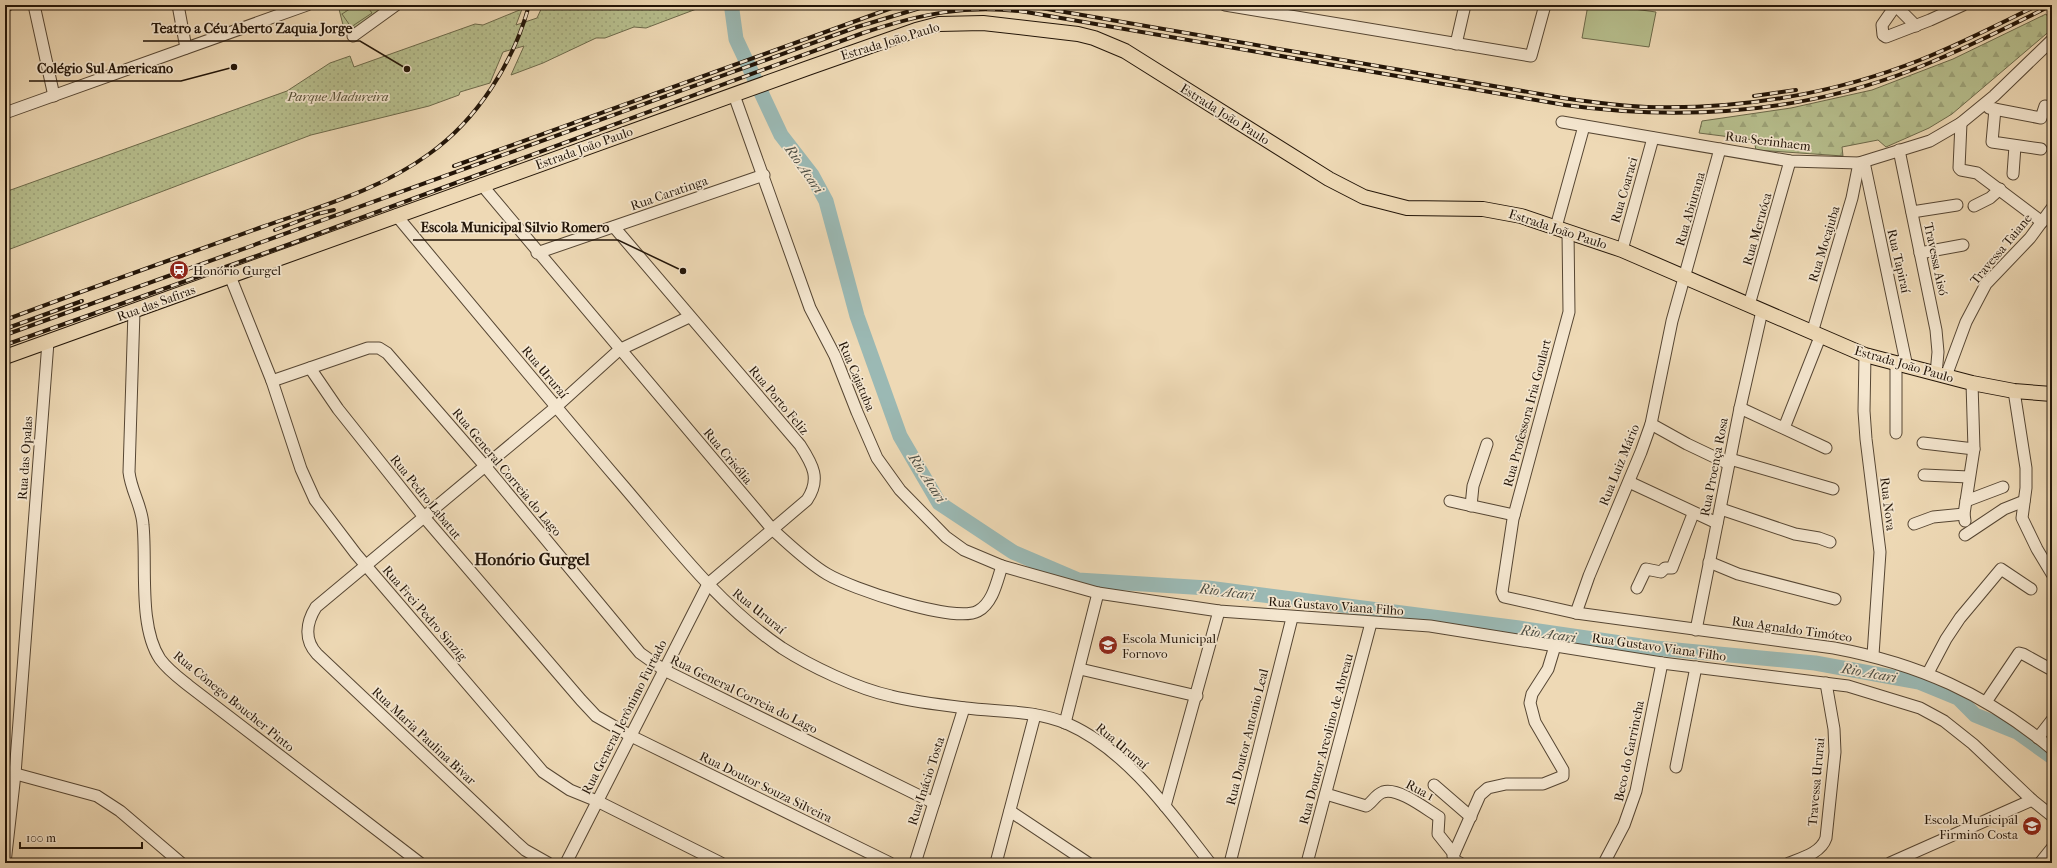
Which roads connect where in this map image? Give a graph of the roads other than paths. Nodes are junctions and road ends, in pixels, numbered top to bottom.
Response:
1 (8, 5) edge
2 (34, 5) edge
3 (178, 5) edge
4 (307, 5) edge
5 (396, 5) edge
6 (1225, 5) edge
7 (1465, 5) edge
8 (1545, 5) edge
9 (1896, 5) edge
10 (1964, 5) edge
11 (5, 6) edge
12 (1251, 8) edge
13 (1916, 26) junction
14 (354, 36) dead end
15 (2052, 40) edge
16 (1456, 44) junction
17 (186, 48) junction
18 (738, 93) junction
19 (54, 96) junction
20 (2045, 106) dead end
21 (1981, 108) junction
22 (1996, 109) junction
23 (5, 114) edge
24 (1562, 122) dead end
25 (1961, 123) junction
26 (1584, 126) junction
27 (1653, 138) junction
28 (2015, 146) junction
29 (1720, 149) junction
30 (2041, 149) dead end
31 (1899, 150) junction
32 (1790, 161) junction
33 (1861, 162) junction
34 (2013, 174) dead end
35 (764, 175) junction
36 (481, 184) junction
37 (2000, 189) junction
38 (1852, 198) junction
39 (1870, 198) junction
40 (1958, 205) dead end
41 (1974, 206) dead end
42 (2052, 208) edge
43 (1912, 212) junction
44 (396, 215) junction
45 (2042, 222) junction
46 (614, 227) junction
47 (1562, 229) junction
48 (1963, 245) dead end
49 (1622, 250) junction
50 (537, 253) junction
51 (1920, 253) junction
52 (230, 276) junction
53 (1685, 277) junction
54 (1755, 308) junction
55 (134, 311) junction
56 (689, 317) junction
57 (1816, 335) junction
58 (48, 342) junction
59 (619, 350) junction
60 (1865, 355) junction
61 (5, 357) edge
62 (1902, 366) junction
63 (310, 368) junction
64 (1941, 375) junction
65 (272, 382) junction
66 (1972, 383) junction
67 (2014, 391) junction
68 (2052, 394) edge
69 (556, 407) junction
70 (1740, 408) junction
71 (1651, 424) junction
72 (1784, 428) junction
73 (1896, 433) dead end
74 (1923, 443) dead end
75 (1487, 444) dead end
76 (1826, 448) dead end
77 (1974, 449) junction
78 (1729, 461) junction
79 (485, 466) junction
80 (1924, 475) dead end
81 (1968, 477) junction
82 (1629, 482) junction
83 (2003, 487) dead end
84 (1833, 489) dead end
85 (1450, 501) dead end
86 (1966, 501) junction
87 (2024, 501) junction
88 (1470, 506) junction
89 (1721, 509) junction
90 (1693, 514) junction
91 (1514, 515) junction
92 (424, 517) junction
93 (1717, 523) junction
94 (1914, 524) dead end
95 (773, 530) junction
96 (1965, 535) dead end
97 (1830, 542) dead end
98 (1709, 562) junction
99 (366, 565) junction
100 (1002, 566) junction
101 (1032, 573) joint
102 (2052, 574) edge
103 (708, 584) junction
104 (1637, 588) dead end
105 (2031, 589) dead end
106 (1098, 593) junction
107 (1506, 599) joint
108 (1835, 599) dead end
109 (1219, 611) junction
110 (1576, 613) junction
111 (1292, 618) junction
112 (1371, 623) junction
113 (1696, 630) junction
114 (1556, 646) junction
115 (1873, 656) junction
116 (1662, 663) junction
117 (1696, 667) junction
118 (1080, 669) junction
119 (664, 670) junction
120 (2052, 670) edge
121 (1928, 673) junction
122 (1826, 683) junction
123 (1197, 696) junction
124 (1986, 702) junction
125 (964, 708) junction
126 (1035, 715) junction
127 (2052, 720) edge
128 (1065, 723) junction
129 (631, 736) junction
130 (2038, 738) junction
131 (2052, 749) edge
132 (1676, 767) dead end
133 (10, 772) edge
134 (1434, 785) dead end
135 (1326, 794) junction
136 (2032, 800) junction
137 (597, 801) junction
138 (934, 803) junction
139 (1165, 806) junction
140 (1010, 812) junction
141 (2052, 816) edge
142 (1471, 817) junction
143 (2052, 848) edge
144 (1457, 858) edge
145 (1802, 861) edge
146 (5, 863) edge
147 (181, 863) edge
148 (420, 863) edge
149 (548, 863) edge
150 (566, 863) edge
151 (721, 863) edge
152 (890, 863) edge
153 (915, 863) edge
154 (996, 863) edge
155 (1088, 863) edge
156 (1210, 863) edge
157 (1230, 863) edge
158 (1307, 863) edge
159 (1604, 863) edge
160 (1789, 863) edge
161 (1890, 863) edge
162 (2040, 863) edge

1 - 11 street
2 - 19 street
3 - 17 street
4 - 17 street
5 - 14 street
6 - 12 street
7 - 16 street
8 - 16 street
9 - 13 street
9 - 13 street
10 - 13 street
12 - 16 street
15 - 21 street, Rua Serinhaem
17 - 19 street
18 - 35 street, Rua Cajatuba
18 - 36 main road, Estrada João Paulo
18 - 47 main road, Estrada João Paulo
19 - 23 street
20 - 22 street
21 - 22 street
21 - 25 street, Rua Serinhaem
22 - 28 street
24 - 26 street, Rua Serinhaem
25 - 31 street, Rua Serinhaem
25 - 37 street
26 - 27 street, Rua Serinhaem
26 - 47 street, Rua Professora Iria Goulart
27 - 29 street, Rua Serinhaem
27 - 49 street, Rua Coaraci
28 - 30 street
28 - 34 street
29 - 32 street, Rua Serinhaem
29 - 53 street, Rua Abiurana
31 - 33 street, Rua Serinhaem
31 - 43 street, Travessa Aisó
32 - 33 street, Rua Serinhaem
32 - 54 street, Rua Meruóca
33 - 38 street, Rua Mocajuba
33 - 39 street, Rua Tapiraí
35 - 46 street, Rua Caratinga
35 - 100 street, Rua Cajatuba
36 - 44 main road, Estrada João Paulo
36 - 50 street, Rua Crisólia
37 - 41 street
37 - 45 street
38 - 39 street
38 - 57 street, Rua Mocajuba
39 - 62 street, Rua Tapiraí
40 - 43 street
42 - 45 street, Travessa Taiane
43 - 51 street, Travessa Aisó
44 - 52 main road, Rua das Safiras
44 - 69 street, Rua Ururaí
45 - 64 street, Travessa Taiane
46 - 50 street, Rua Caratinga
46 - 56 street, Rua Porto Feliz
47 - 49 main road, Estrada João Paulo
47 - 91 street, Rua Professora Iria Goulart
48 - 51 street
49 - 53 main road, Estrada João Paulo
50 - 59 street, Rua Crisólia
51 - 64 street, Travessa Aisó
52 - 55 main road, Rua das Safiras
52 - 65 street, Rua Frei Pedro Sinzig
53 - 54 main road, Estrada João Paulo
53 - 71 street, Rua Luiz Mário
54 - 57 main road, Estrada João Paulo
54 - 70 street, Rua Proença Rosa
55 - 58 main road, Rua das Safiras
55 - 148 street, Rua Cônego Boucher Pinto
56 - 59 street
56 - 95 street, Rua Porto Feliz
57 - 60 main road, Estrada João Paulo
57 - 72 street, Rua Mocajuba
58 - 61 main road, Rua das Safiras
58 - 133 street, Rua das Opalas
59 - 69 street
59 - 95 street, Rua Crisólia
60 - 62 main road, Estrada João Paulo
60 - 115 street, Rua Nova
62 - 64 main road, Estrada João Paulo
62 - 73 street, Rua Tapiraí
63 - 65 street, Rua General Correia do Lago
63 - 79 street, Rua General Correia do Lago
63 - 92 street, Rua Pedro Labatut
64 - 66 main road, Estrada João Paulo
65 - 99 street, Rua Frei Pedro Sinzig
66 - 67 main road, Estrada João Paulo
66 - 77 street
67 - 68 main road, Estrada João Paulo
67 - 87 street
69 - 79 street
69 - 103 street, Rua Ururaí
70 - 72 street
70 - 78 street, Rua Proença Rosa
71 - 78 street
71 - 82 street, Rua Luiz Mário
72 - 76 street
74 - 77 street
75 - 88 street
77 - 81 street
78 - 84 street
78 - 89 street, Rua Proença Rosa
79 - 92 street
79 - 119 street, Rua General Correia do Lago
80 - 81 street
81 - 86 street
82 - 90 street
82 - 110 street, Rua Luiz Mário
83 - 86 street
85 - 88 street
86 - 94 street
87 - 96 street
87 - 102 street
88 - 91 street
89 - 93 street, Rua Proença Rosa
89 - 97 street
90 - 93 street
90 - 104 street
91 - 107 street, Rua Professora Iria Goulart
92 - 99 street
92 - 129 street, Rua Pedro Labatut
93 - 98 street, Rua Proença Rosa
95 - 100 street, Rua Crisólia
95 - 103 street, Rua Porto Feliz
98 - 108 street
98 - 113 street, Rua Proença Rosa
99 - 137 street, Rua Frei Pedro Sinzig
99 - 149 street, Rua Maria Paulina Bivar
100 - 101 street, Rua Cajatuba
101 - 106 street, Rua Gustavo Viana Filho
103 - 119 street, Rua General Jerônimo Furtado
103 - 125 street, Rua Ururaí
105 - 121 street
106 - 109 street, Rua Gustavo Viana Filho
106 - 118 street
107 - 110 street, Rua Agnaldo Timóteo
109 - 111 street, Rua Gustavo Viana Filho
109 - 123 street
110 - 113 street, Rua Agnaldo Timóteo
111 - 112 street, Rua Gustavo Viana Filho
111 - 157 street, Rua Doutor Antonio Leal
112 - 114 street, Rua Gustavo Viana Filho
112 - 135 street, Rua Doutor Areolino de Abreau
113 - 115 street, Rua Agnaldo Timóteo
114 - 116 street, Rua Gustavo Viana Filho
114 - 142 street
115 - 121 street, Rua Agnaldo Timóteo
116 - 117 street, Rua Gustavo Viana Filho
116 - 159 street, Beco do Garrincha
117 - 122 street, Rua Gustavo Viana Filho
117 - 132 street
118 - 123 street
118 - 128 street
119 - 129 street, Rua General Jerônimo Furtado
119 - 138 street, Rua General Correia do Lago
120 - 124 street
121 - 124 street, Rua Agnaldo Timóteo
122 - 136 street, Rua Gustavo Viana Filho
122 - 145 street, Travessa Ururai
123 - 139 street
124 - 130 street, Rua Agnaldo Timóteo
125 - 126 street, Rua Ururaí
125 - 138 street, Rua Inácio Tosta
126 - 128 street, Rua Ururaí
126 - 140 street
127 - 130 street
128 - 139 street, Rua Ururaí
129 - 137 street, Rua General Jerônimo Furtado
129 - 152 street, Rua Doutor Souza Silveira
130 - 131 street, Rua Agnaldo Timóteo
133 - 146 street, Rua das Opalas
133 - 147 street
134 - 142 street, Rua 1
135 - 144 street, Rua 1
135 - 158 street, Rua Doutor Areolino de Abreau
136 - 141 street, Rua Gustavo Viana Filho
136 - 161 street
137 - 150 street, Rua General Jerônimo Furtado
137 - 151 street, Rua Frei Pedro Sinzig
138 - 153 street, Rua Inácio Tosta
139 - 156 street, Rua Ururaí
140 - 154 street
140 - 155 street
142 - 144 street
143 - 162 street
145 - 160 street, Travessa Ururai

